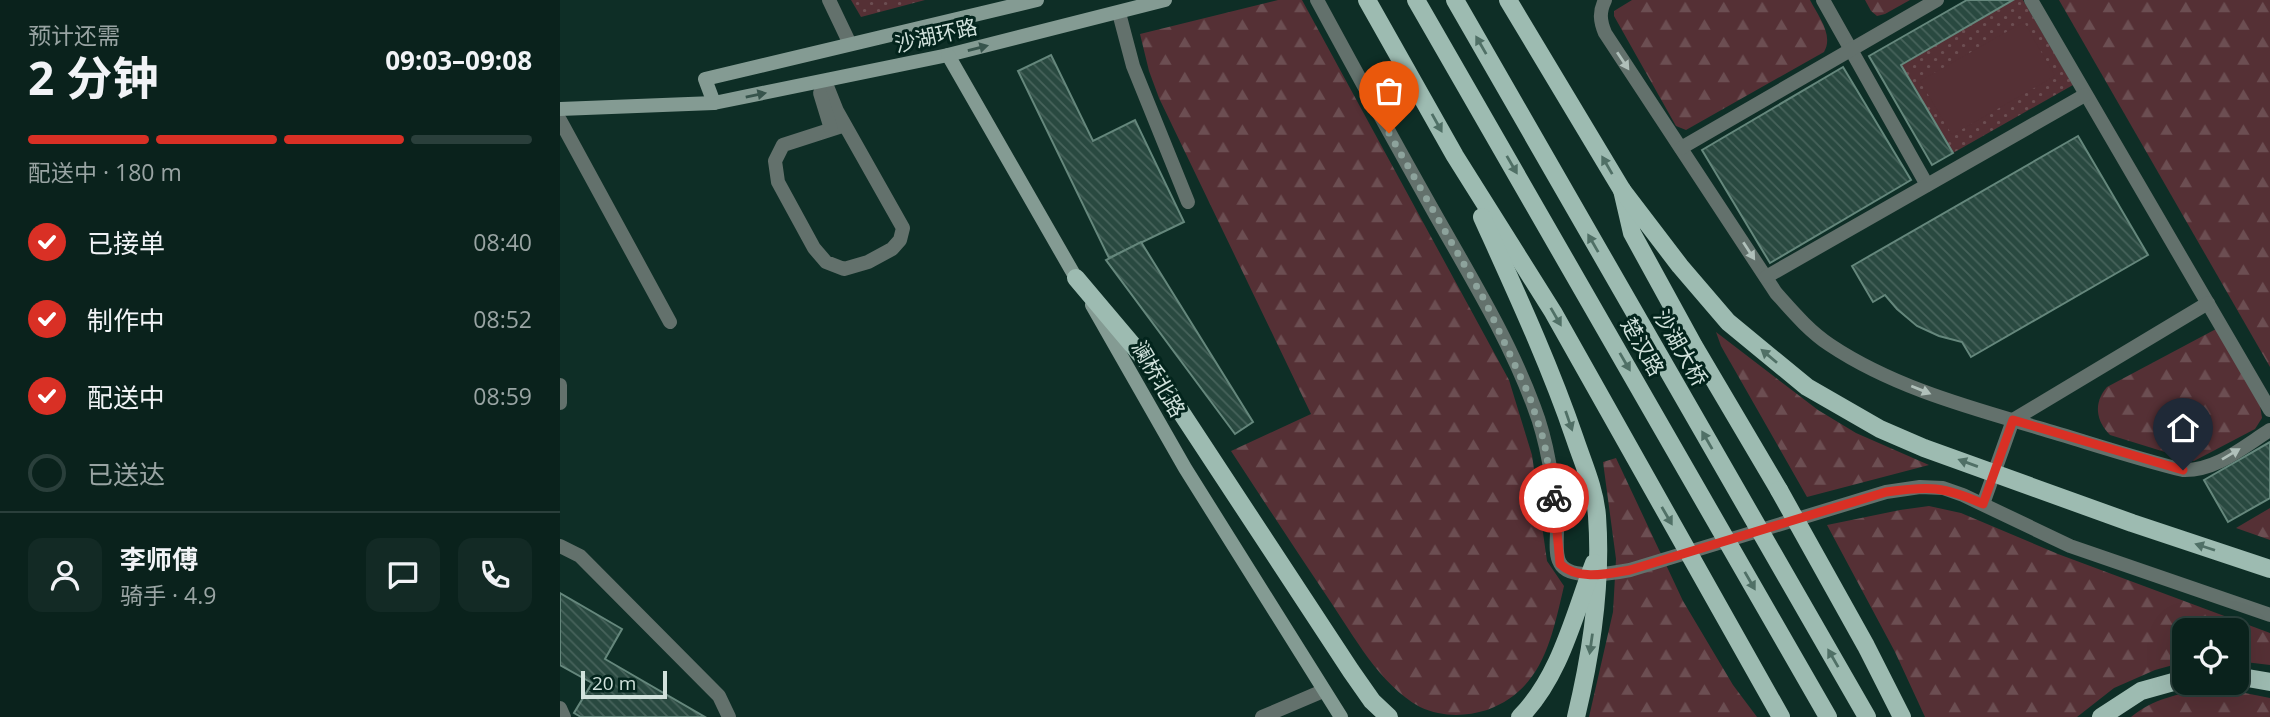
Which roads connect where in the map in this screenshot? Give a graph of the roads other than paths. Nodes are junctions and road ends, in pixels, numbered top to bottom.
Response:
1 (829, 0) edge
2 (1037, 0) edge
3 (1165, 0) edge
4 (1317, 0) edge
5 (1367, 0) edge
6 (1416, 0) edge
7 (1455, 0) edge
8 (1508, 0) edge
9 (1605, 0) edge
10 (1824, 0) edge
11 (1937, 0) edge
12 (2031, 0) edge
13 (1119, 13) junction
14 (850, 44) junction
15 (1850, 50) junction
16 (948, 55) junction
17 (821, 81) junction
18 (2085, 95) junction
19 (714, 103) junction
20 (560, 109) edge
21 (560, 120) edge
22 (838, 127) junction
23 (1681, 148) junction
24 (1455, 156) junction
25 (1927, 186) junction
26 (1622, 190) junction
27 (1188, 202) dead end
28 (1766, 277) junction
29 (1076, 278) junction
30 (2208, 303) junction
31 (670, 322) dead end
32 (560, 385) edge
33 (560, 403) edge
34 (2270, 410) edge
35 (2013, 420) junction
36 (2270, 430) edge
37 (1983, 504) junction
38 (560, 546) edge
39 (1597, 553) junction
40 (2270, 569) edge
41 (2270, 615) edge
42 (2249, 678) edge
43 (2172, 682) edge
44 (2270, 682) edge
45 (1323, 691) junction
46 (560, 709) edge
47 (564, 717) edge
48 (729, 717) edge
49 (1262, 717) edge
50 (1341, 717) edge
51 (1390, 717) edge
52 (1520, 717) edge
53 (1576, 717) edge
54 (1781, 717) edge
55 (1828, 717) edge
56 (1867, 717) edge
57 (1902, 717) edge
58 (2101, 717) edge

1 - 14 street
2 - 14 street, 沙湖环路
3 - 13 street, 沙湖环路
4 - 37 street
5 -> 24 main road, bridge
6 -> 55 main road, 楚汉路, bridge
56 -> 7 main road, 沙湖大桥, bridge
26 -> 8 main road, bridge
9 -> 23 street
10 - 15 street
11 - 15 street
12 - 18 street
16 -> 13 street, 沙湖环路
13 - 27 street
14 - 19 street, 沙湖环路
15 - 23 street
15 - 25 street
16 - 17 street, 沙湖环路
16 - 29 street, 澜桥北路
19 -> 17 street, 沙湖环路
17 - 22 street
18 - 25 street
18 - 30 street
19 - 20 street, 沙湖环路
21 - 31 street
22 - 22 street
23 -> 28 street
24 -> 39 main road, bridge
24 -> 54 main road, bridge
25 - 28 street
40 -> 26 main road, bridge
26 - 57 main road, bridge
28 -> 35 street
29 - 45 street, 澜桥北路
29 - 51 main road
30 - 34 street
30 - 35 street
32 - 33 street
35 -> 36 street
35 - 37 street
37 - 41 street
38 - 48 street
39 - 52 main road, bridge
39 -> 53 main road, bridge
42 - 44 main road
43 - 58 main road
45 - 49 street
45 - 50 street, 澜桥北路
46 - 47 street

